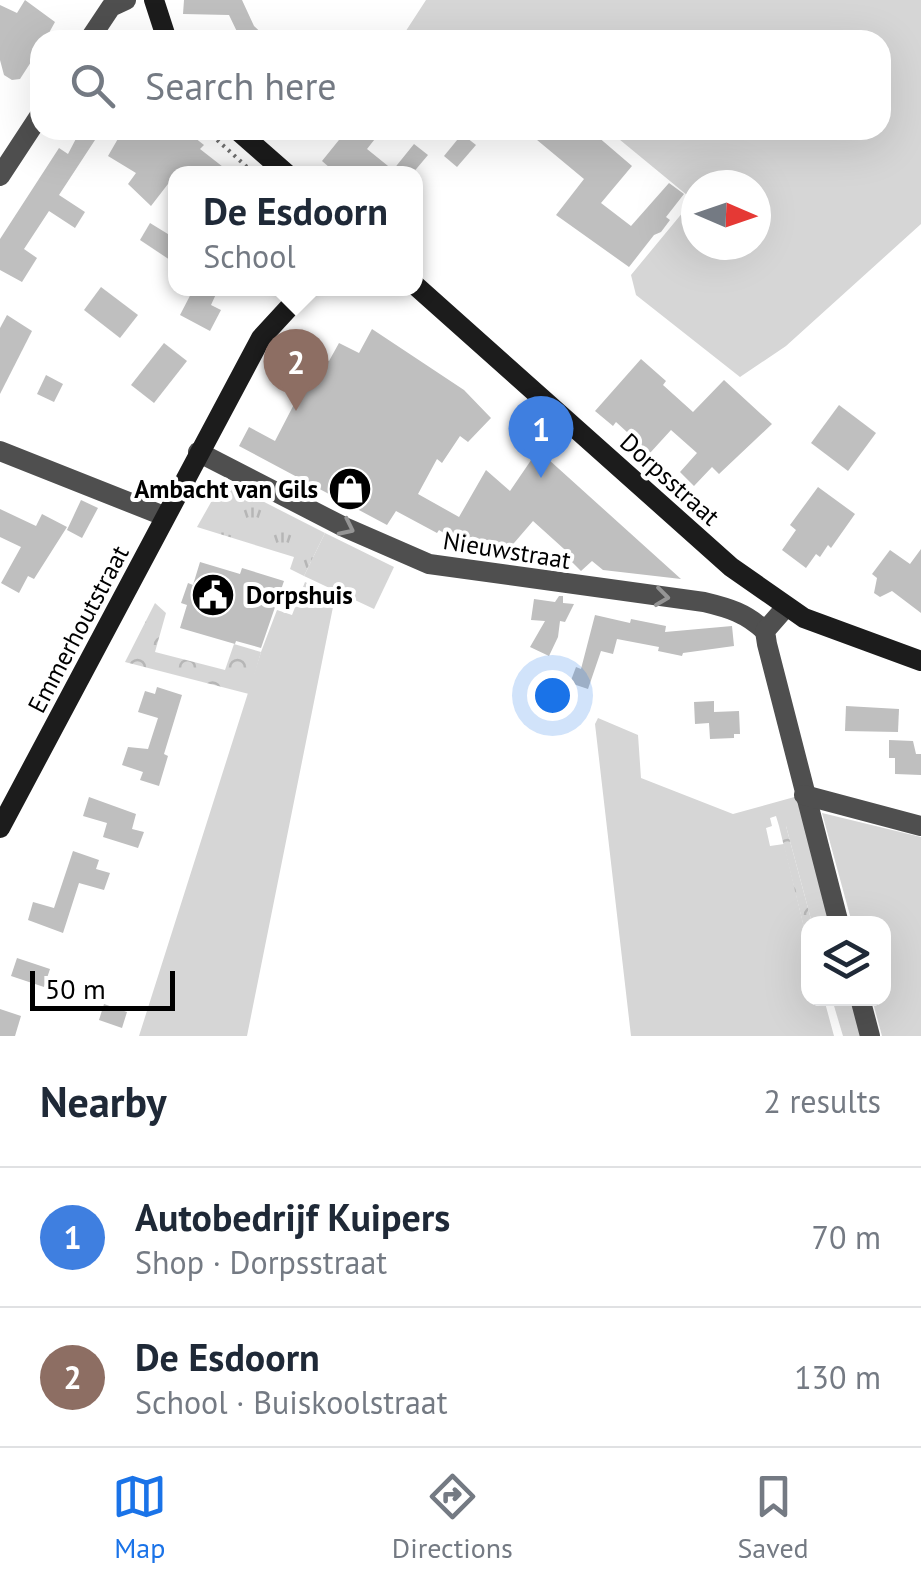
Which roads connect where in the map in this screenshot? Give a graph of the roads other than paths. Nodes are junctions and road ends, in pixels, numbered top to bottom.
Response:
1 (126, 0) edge
2 (154, 0) edge
3 (96, 30) edge
4 (164, 30) edge
5 (30, 130) edge
6 (248, 140) edge
7 (278, 166) edge
8 (0, 176) edge
9 (423, 292) edge
10 (300, 296) edge
11 (0, 451) edge
12 (198, 452) junction
13 (164, 516) junction
14 (786, 607) junction
15 (765, 630) junction
16 (921, 660) edge
17 (804, 795) junction
18 (921, 826) edge
19 (0, 828) edge
20 (838, 916) edge
21 (862, 1006) edge
22 (870, 1036) edge

1 - 3 street
2 - 4 main road
5 - 8 street
6 - 7 main road
9 - 14 main road, Dorpsstraat
10 - 12 main road, Emmerhoutstraat
11 - 13 street
12 - 13 main road, Emmerhoutstraat
12 -> 15 street, Nieuwstraat
13 - 19 main road, Emmerhoutstraat
14 - 15 street
14 - 16 main road, Dorpsstraat
15 - 17 street
17 - 18 street
17 - 20 street
21 - 22 street

